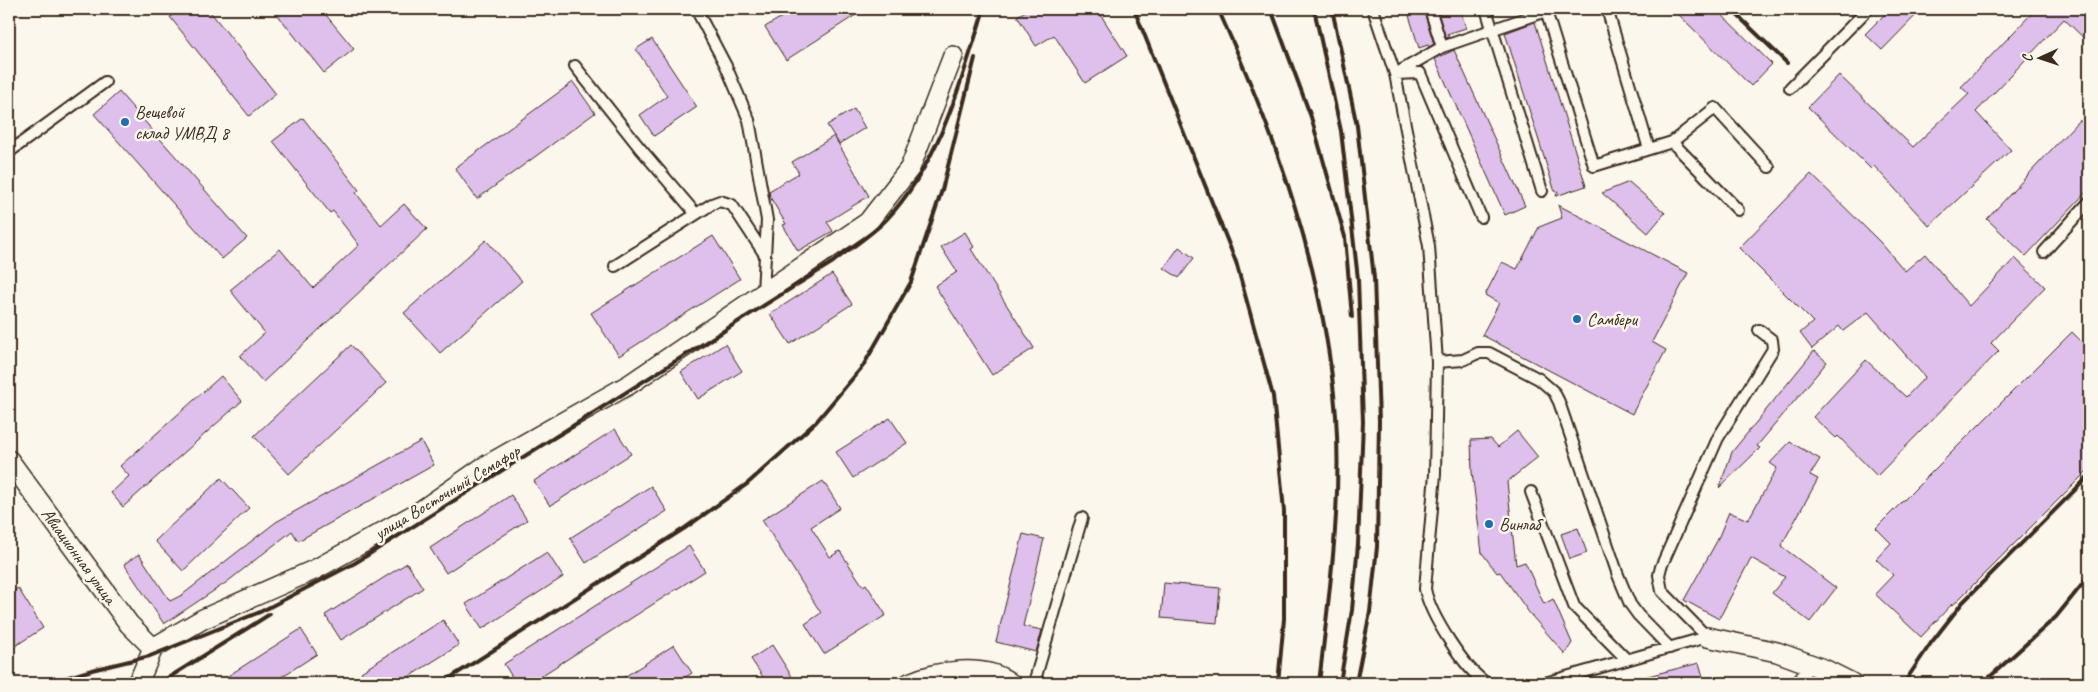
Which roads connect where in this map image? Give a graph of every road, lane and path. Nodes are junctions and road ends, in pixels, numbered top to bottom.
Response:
1 (696, 9) edge
2 (1373, 9) edge
3 (1430, 9) edge
4 (1486, 9) edge
5 (1607, 9) edge
6 (1868, 9) edge
7 (1546, 10) edge
8 (1492, 30) junction
9 (1442, 47) junction
10 (953, 56) dead end
11 (575, 66) dead end
12 (1395, 74) junction
13 (105, 82) dead end
14 (1790, 88) dead end
15 (1672, 142) junction
16 (1649, 149) junction
17 (9, 152) edge
18 (1769, 167) dead end
19 (1542, 191) dead end
20 (2089, 202) edge
21 (1738, 210) dead end
22 (696, 214) junction
23 (1481, 217) dead end
24 (2044, 252) dead end
25 (765, 255) junction
26 (615, 266) dead end
27 (763, 292) junction
28 (1759, 330) dead end
29 (1437, 362) junction
30 (9, 460) edge
31 (1531, 492) dead end
32 (1082, 518) dead end
33 (1707, 637) junction
34 (153, 648) junction
35 (1670, 648) junction
36 (1627, 660) junction
37 (1811, 665) junction
38 (136, 683) edge
39 (909, 683) edge
40 (1010, 683) edge
41 (1034, 683) edge
42 (1486, 683) edge
43 (1545, 683) edge
44 (1796, 683) edge
45 (1852, 683) edge

1 - 25 lane
2 - 12 lane
3 - 9 lane
4 - 8 lane
5 - 16 lane
6 - 14 lane
7 - 8 lane
7 - 16 lane
8 - 9 lane
8 - 19 lane
9 - 12 lane
10 - 27 street, улица Восточный Семафор
11 - 22 lane
12 - 23 lane
12 - 29 lane
13 - 17 lane
15 - 16 lane
15 - 18 lane
15 - 21 lane
20 - 24 lane
22 - 25 lane
22 - 26 lane
25 - 27 lane
27 - 34 street, улица Восточный Семафор
28 - 33 lane
29 - 35 lane
29 - 42 lane
30 - 34 street, Авиационная улица
31 - 36 lane
32 - 41 lane
33 - 35 lane
33 - 37 street
34 - 38 street
35 - 36 lane
36 - 43 lane
37 - 44 lane
37 - 45 street
39 - 40 street

